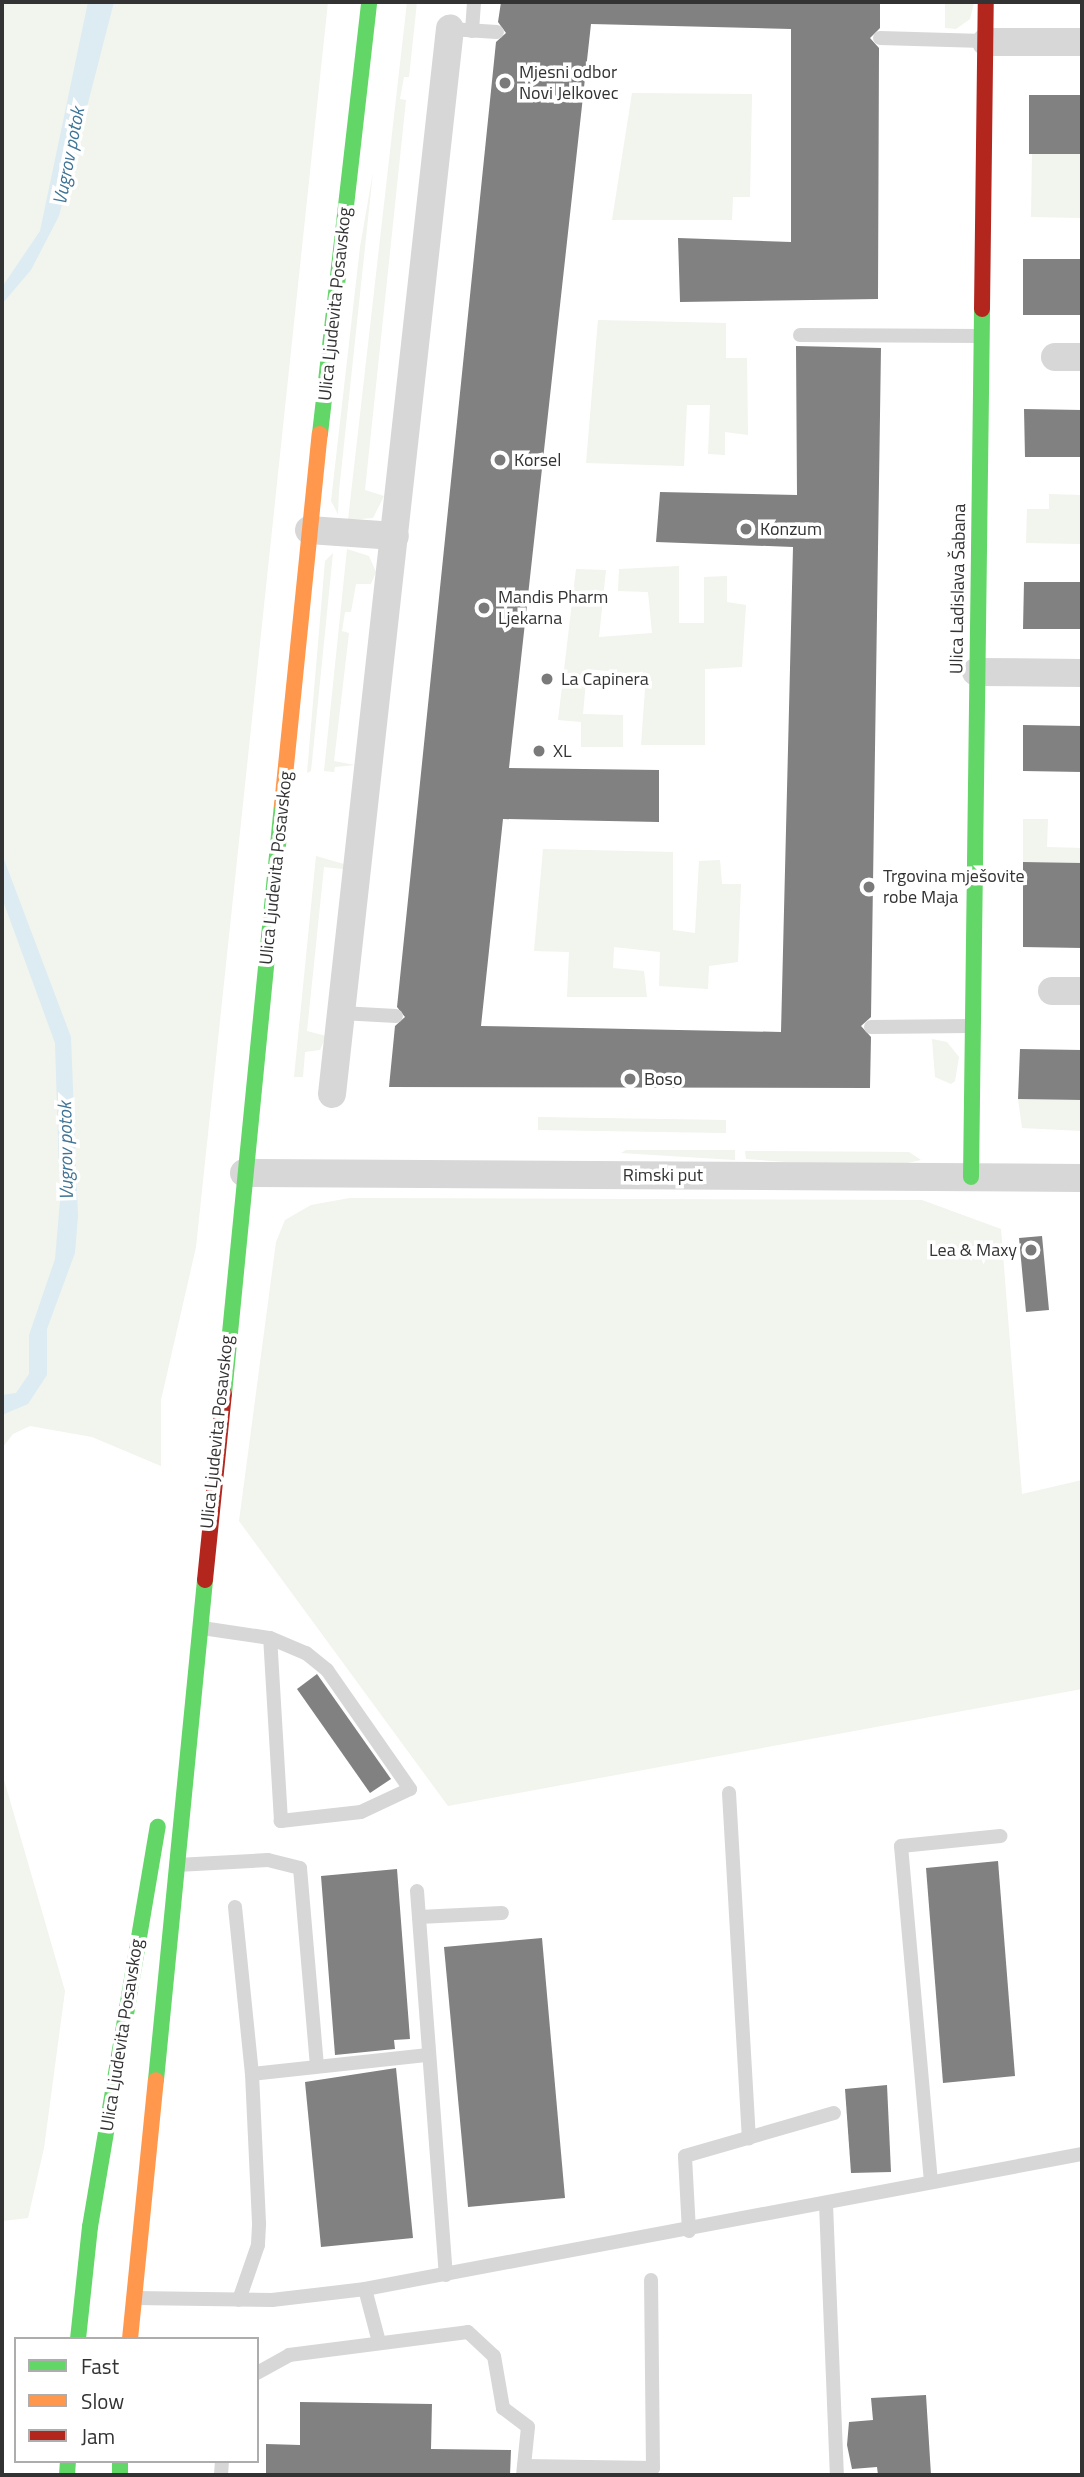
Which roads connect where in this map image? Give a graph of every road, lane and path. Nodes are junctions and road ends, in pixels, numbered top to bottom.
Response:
1 (369, 2) edge
2 (474, 2) edge
3 (986, 2) edge
4 (461, 30) junction
5 (496, 32) dead end
6 (880, 38) dead end
7 (986, 41) junction
8 (1082, 42) edge
9 (800, 335) dead end
10 (981, 336) junction
11 (309, 530) junction
12 (395, 536) junction
13 (976, 672) junction
14 (1082, 673) edge
15 (1052, 991) dead end
16 (1082, 991) edge
17 (341, 1013) junction
18 (396, 1016) dead end
19 (971, 1026) junction
20 (871, 1027) dead end
21 (332, 1094) dead end
22 (244, 1173) junction
23 (971, 1177) junction
24 (1082, 1178) edge
25 (197, 1627) junction
26 (270, 1638) junction
27 (186, 1735) junction
28 (729, 1793) dead end
29 (1001, 1836) dead end
30 (176, 1865) junction
31 (417, 1891) dead end
32 (235, 1907) dead end
33 (502, 1913) dead end
34 (419, 1917) junction
35 (426, 2055) junction
36 (317, 2066) junction
37 (252, 2074) junction
38 (834, 2113) dead end
39 (749, 2138) junction
40 (1082, 2154) edge
41 (931, 2182) junction
42 (826, 2204) junction
43 (689, 2231) junction
44 (446, 2275) junction
45 (652, 2280) dead end
46 (365, 2289) junction
47 (134, 2298) junction
48 (239, 2300) junction
49 (78, 2337) edge
50 (130, 2337) edge
51 (379, 2342) junction
52 (259, 2372) edge
53 (523, 2471) edge
54 (653, 2471) edge
55 (837, 2475) edge

1 - 11 main road, Ulica Ljudevita Posavskog
2 - 4 lane
3 - 7 main road, Ulica Ladislava Šabana
4 - 5 lane
4 - 12 street
6 - 7 lane
7 - 8 street
7 - 10 main road, Ulica Ladislava Šabana
9 - 10 lane
10 - 13 main road, Ulica Ladislava Šabana
11 - 12 street
11 - 22 main road, Ulica Ljudevita Posavskog
12 - 17 street
13 - 14 street
13 - 19 main road, Ulica Ladislava Šabana
15 - 16 street
17 - 18 lane
17 - 21 street
19 - 20 lane
19 - 23 main road, Ulica Ladislava Šabana
22 - 23 street, Rimski put
22 - 25 main road, Ulica Ljudevita Posavskog
23 - 24 street, Rimski put
25 - 26 lane
25 - 27 main road, Ulica Ljudevita Posavskog
26 - 26 lane
27 - 30 main road, Ulica Ljudevita Posavskog
27 - 49 main road, Ulica Ljudevita Posavskog
28 - 39 lane
29 - 41 lane
30 - 36 lane
30 - 47 main road, Ulica Ljudevita Posavskog
31 - 34 lane
32 - 37 lane
33 - 34 lane
34 - 35 lane
35 - 36 lane
35 - 44 lane
36 - 37 lane
37 - 48 lane
38 - 39 lane
39 - 43 lane
40 - 41 lane
41 - 42 lane
42 - 43 lane
42 - 55 lane
43 - 44 lane
44 - 46 lane
45 - 54 lane
46 - 48 lane
46 - 51 lane
47 - 48 lane
47 - 50 main road, Ulica Ljudevita Posavskog
51 - 52 lane
51 - 53 lane
53 - 54 lane

